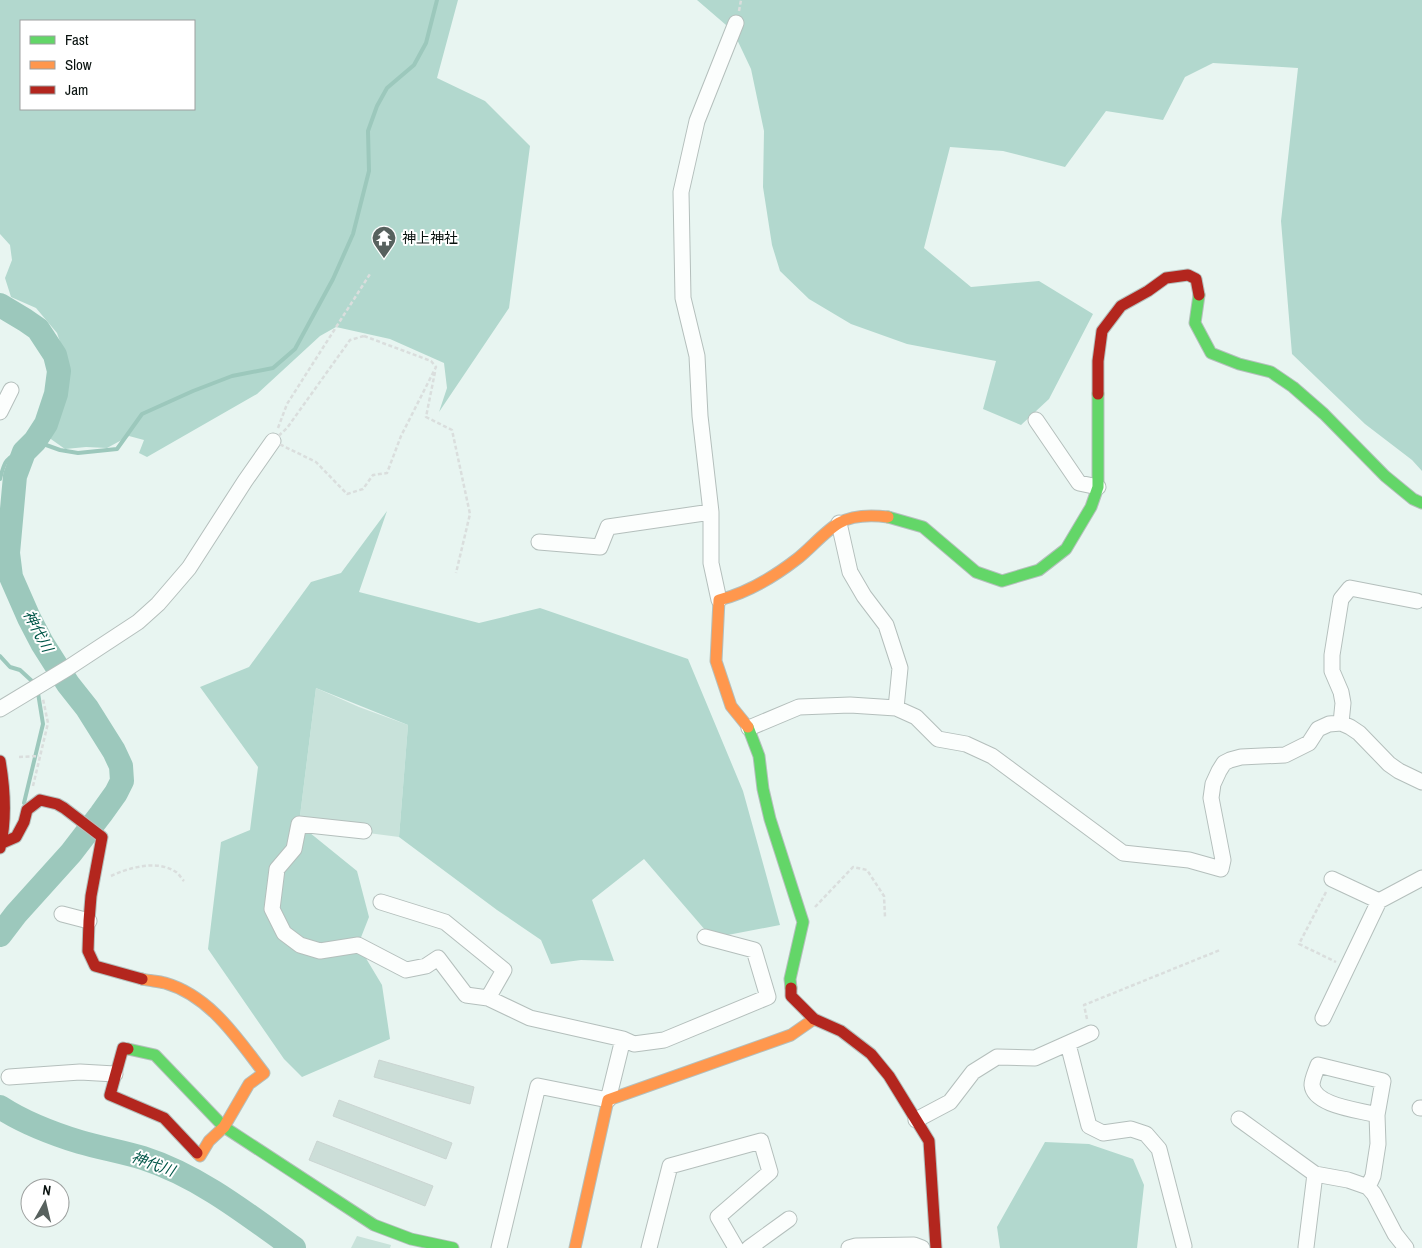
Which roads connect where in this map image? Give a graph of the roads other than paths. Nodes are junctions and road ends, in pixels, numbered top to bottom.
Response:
1 (736, 23) dead end
2 (11, 390) dead end
3 (0, 412) edge
4 (1036, 420) dead end
5 (273, 441) road end
6 (1098, 488) junction
7 (1422, 503) edge
8 (711, 512) junction
9 (839, 523) junction
10 (539, 542) dead end
11 (719, 600) junction
12 (1417, 601) dead end
13 (896, 708) junction
14 (0, 709) edge
15 (1341, 723) junction
16 (749, 728) junction
17 (0, 761) edge
18 (1422, 782) edge
19 (364, 831) dead end
20 (0, 845) edge
21 (1422, 878) edge
22 (1332, 879) road end
23 (381, 902) dead end
24 (1379, 902) junction
25 (62, 914) dead end
26 (89, 921) junction
27 (705, 937) dead end
28 (488, 998) junction
29 (1323, 1018) dead end
30 (814, 1019) junction
31 (1090, 1033) road end
32 (623, 1039) junction
33 (1068, 1044) junction
34 (115, 1074) junction
35 (9, 1077) dead end
36 (608, 1100) junction
37 (1377, 1115) junction
38 (1239, 1119) dead end
39 (916, 1120) junction
40 (224, 1127) junction
41 (1315, 1174) junction
42 (1368, 1187) junction
43 (789, 1219) dead end
44 (410, 1243) edge
45 (1184, 1246) dead end
46 (1306, 1247) dead end
47 (453, 1248) edge
48 (499, 1248) edge
49 (575, 1248) edge
50 (649, 1248) edge
51 (736, 1248) edge
52 (749, 1248) edge
53 (848, 1248) edge
54 (922, 1248) edge
55 (936, 1248) edge
56 (1406, 1248) edge

1 - 8 street
2 - 3 street
4 - 6 street
5 - 14 street
6 - 7 main road
6 - 9 main road
8 - 10 street
8 - 11 street
9 - 11 main road
9 - 13 street
11 - 16 main road
12 - 15 street
13 - 15 street
13 - 16 street
15 - 18 street
16 - 30 main road
17 - 20 main road
19 - 28 street
20 - 26 main road
21 - 24 street
22 - 24 street
23 - 28 street
24 - 29 street
25 - 26 street
26 - 40 main road
27 - 32 street
28 - 32 street
30 - 36 main road
30 - 39 main road
31 - 33 street
32 - 36 street
33 - 39 street
33 - 45 street
34 - 35 street
34 - 40 main road
34 - 40 main road
36 - 48 street
36 - 49 main road
37 - 37 street
37 - 42 street
38 - 41 street
39 - 55 main road
40 - 44 main road
41 - 42 street
41 - 46 street
42 - 56 street
43 - 52 street
44 - 47 main road
50 - 51 street
53 - 54 street

